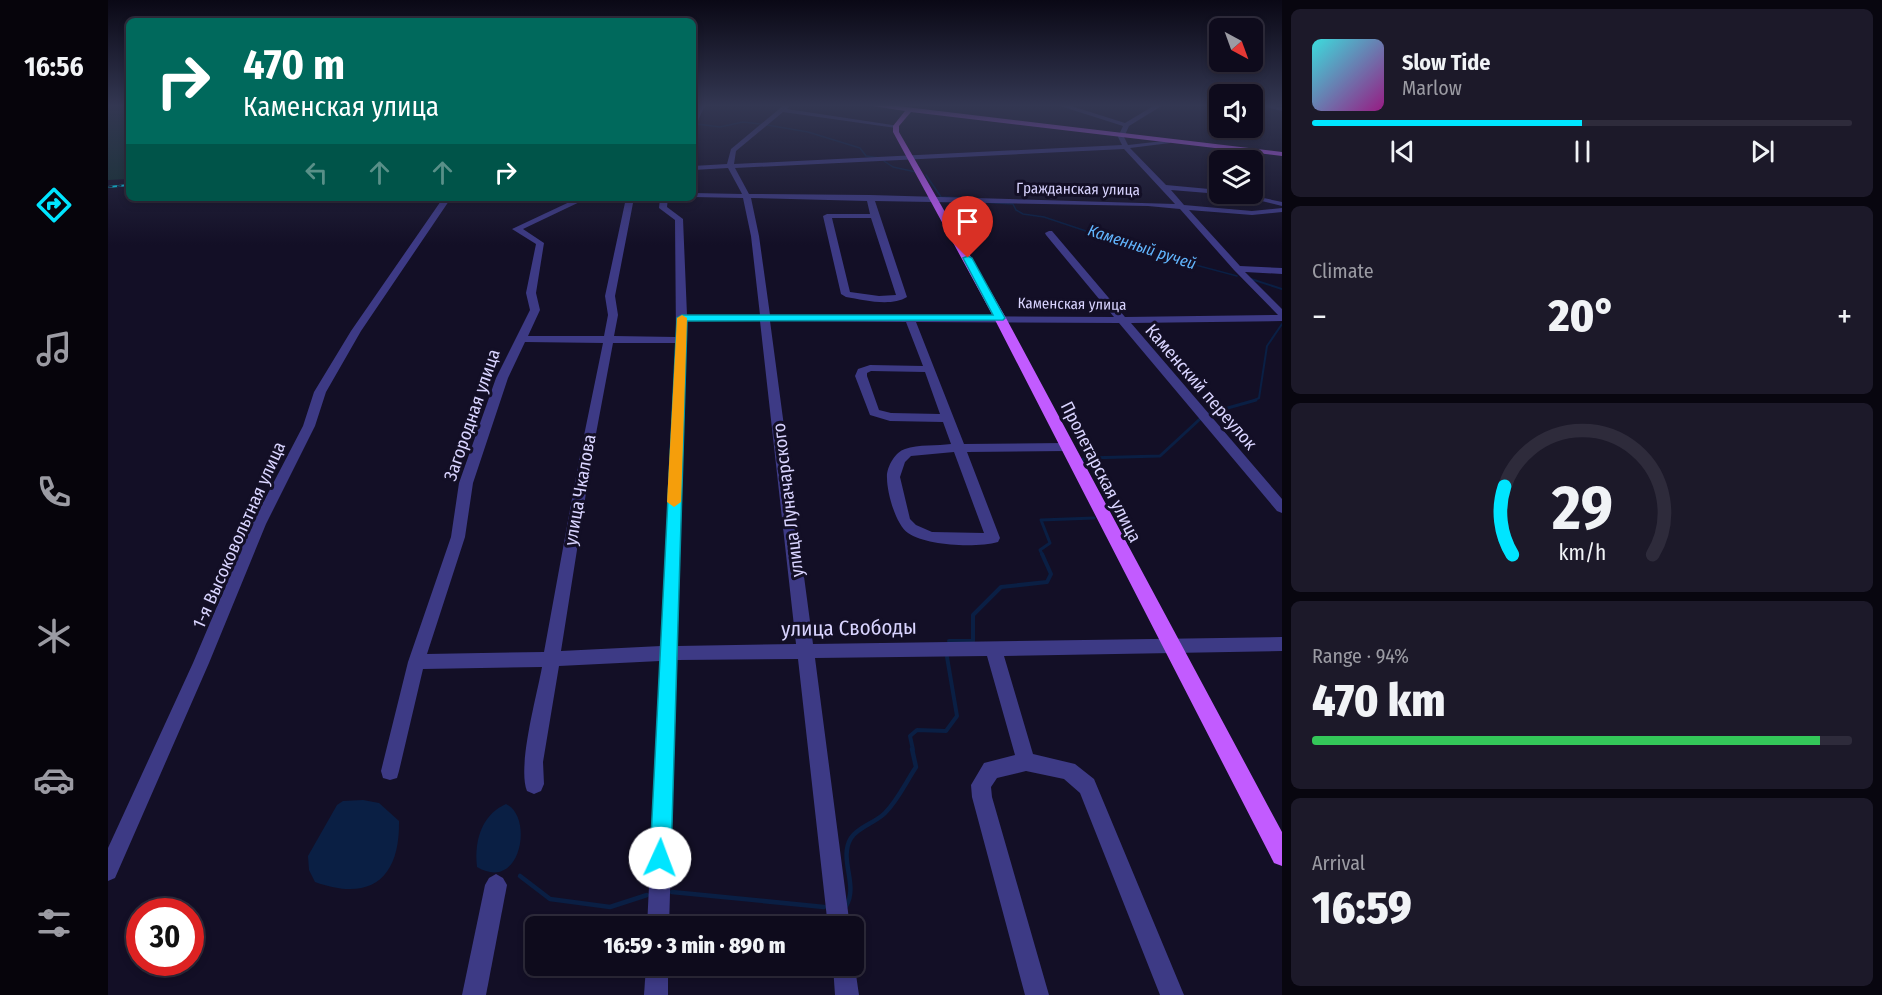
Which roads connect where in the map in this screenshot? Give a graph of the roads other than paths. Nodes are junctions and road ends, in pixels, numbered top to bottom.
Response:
1 (731, 151) edge
2 (909, 151) edge
3 (1040, 151) edge
4 (1129, 151) edge
5 (1260, 151) edge
6 (1282, 154) edge
7 (913, 158) junction
8 (729, 167) junction
9 (696, 168) edge
10 (1165, 188) junction
11 (1209, 191) edge
12 (696, 195) edge
13 (746, 195) junction
14 (870, 198) junction
15 (935, 199) junction
16 (1263, 200) edge
17 (445, 201) edge
18 (578, 201) edge
19 (629, 201) edge
20 (664, 201) edge
21 (1282, 204) edge
22 (1181, 206) junction
23 (1282, 210) edge
24 (874, 216) junction
25 (1049, 233) dead end
26 (1238, 269) junction
27 (1282, 271) edge
28 (879, 299) junction
29 (1282, 316) edge
30 (764, 317) junction
31 (682, 318) junction
32 (892, 318) junction
33 (910, 318) junction
34 (1000, 318) junction
35 (1120, 320) junction
36 (521, 339) junction
37 (609, 339) junction
38 (681, 340) junction
39 (929, 369) junction
40 (947, 418) junction
41 (1066, 447) junction
42 (959, 448) junction
43 (1282, 507) edge
44 (1282, 644) edge
45 (993, 648) junction
46 (1171, 648) junction
47 (806, 651) junction
48 (668, 653) junction
49 (551, 659) junction
50 (416, 662) junction
51 (1026, 762) junction
52 (390, 771) dead end
53 (534, 784) dead end
54 (1282, 855) edge
55 (108, 871) edge
56 (496, 885) dead end
57 (658, 916) edge
58 (838, 916) edge
59 (657, 976) edge
60 (845, 976) edge
61 (474, 995) edge
62 (656, 995) edge
63 (847, 995) edge
64 (1037, 995) edge
65 (1173, 995) edge

1 - 8 street
2 - 7 main road, Пролетарская улица
3 - 7 street
4 - 10 street
5 - 6 main road
7 - 8 street
7 - 15 main road, Пролетарская улица
8 - 9 street
8 - 13 street, улица Луначарского
10 - 11 street, Гражданская улица
10 - 22 street
12 - 13 street, Гражданская улица
13 - 14 street, Гражданская улица
13 - 30 street, улица Луначарского
14 - 15 street, Гражданская улица
14 - 24 street
15 - 22 street, Гражданская улица
15 - 34 main road, Пролетарская улица
16 - 21 street
17 - 55 street, 1-я Высоковольтная улица
18 - 36 street, Загородная улица
19 - 37 street, улица Чкалова
20 - 31 street
22 - 23 street, Гражданская улица
22 - 26 street
24 - 28 street
24 - 28 street
25 - 35 street, Каменский переулок
26 - 27 street
26 - 29 street
28 - 32 street
29 - 35 street, Каменская улица
30 - 31 street, Каменская улица
30 - 32 street, Каменская улица
30 - 47 street, улица Луначарского
31 - 38 street
32 - 33 street, Каменская улица
33 - 34 street, Каменская улица
33 - 39 street
34 - 35 street, Каменская улица
34 - 41 main road, Пролетарская улица
35 - 43 street, Каменский переулок
36 - 37 street
36 - 50 street, Загородная улица
37 - 38 street
37 - 49 street, улица Чкалова
38 - 48 street
39 - 40 street
39 - 40 street
40 - 42 street
41 - 42 street
41 - 46 main road, Пролетарская улица
42 - 42 street
44 - 46 street, улица Свободы
45 - 46 street, улица Свободы
45 - 47 street, улица Свободы
45 - 51 street
46 - 54 main road, Пролетарская улица
47 - 48 street, улица Свободы
47 - 58 street, улица Луначарского
48 - 49 street, улица Свободы
48 - 57 street
49 - 50 street, улица Свободы
49 - 53 street, улица Чкалова
50 - 52 street, Загородная улица
51 - 64 street
51 - 65 street
56 - 61 street
59 - 62 street
60 - 63 street

